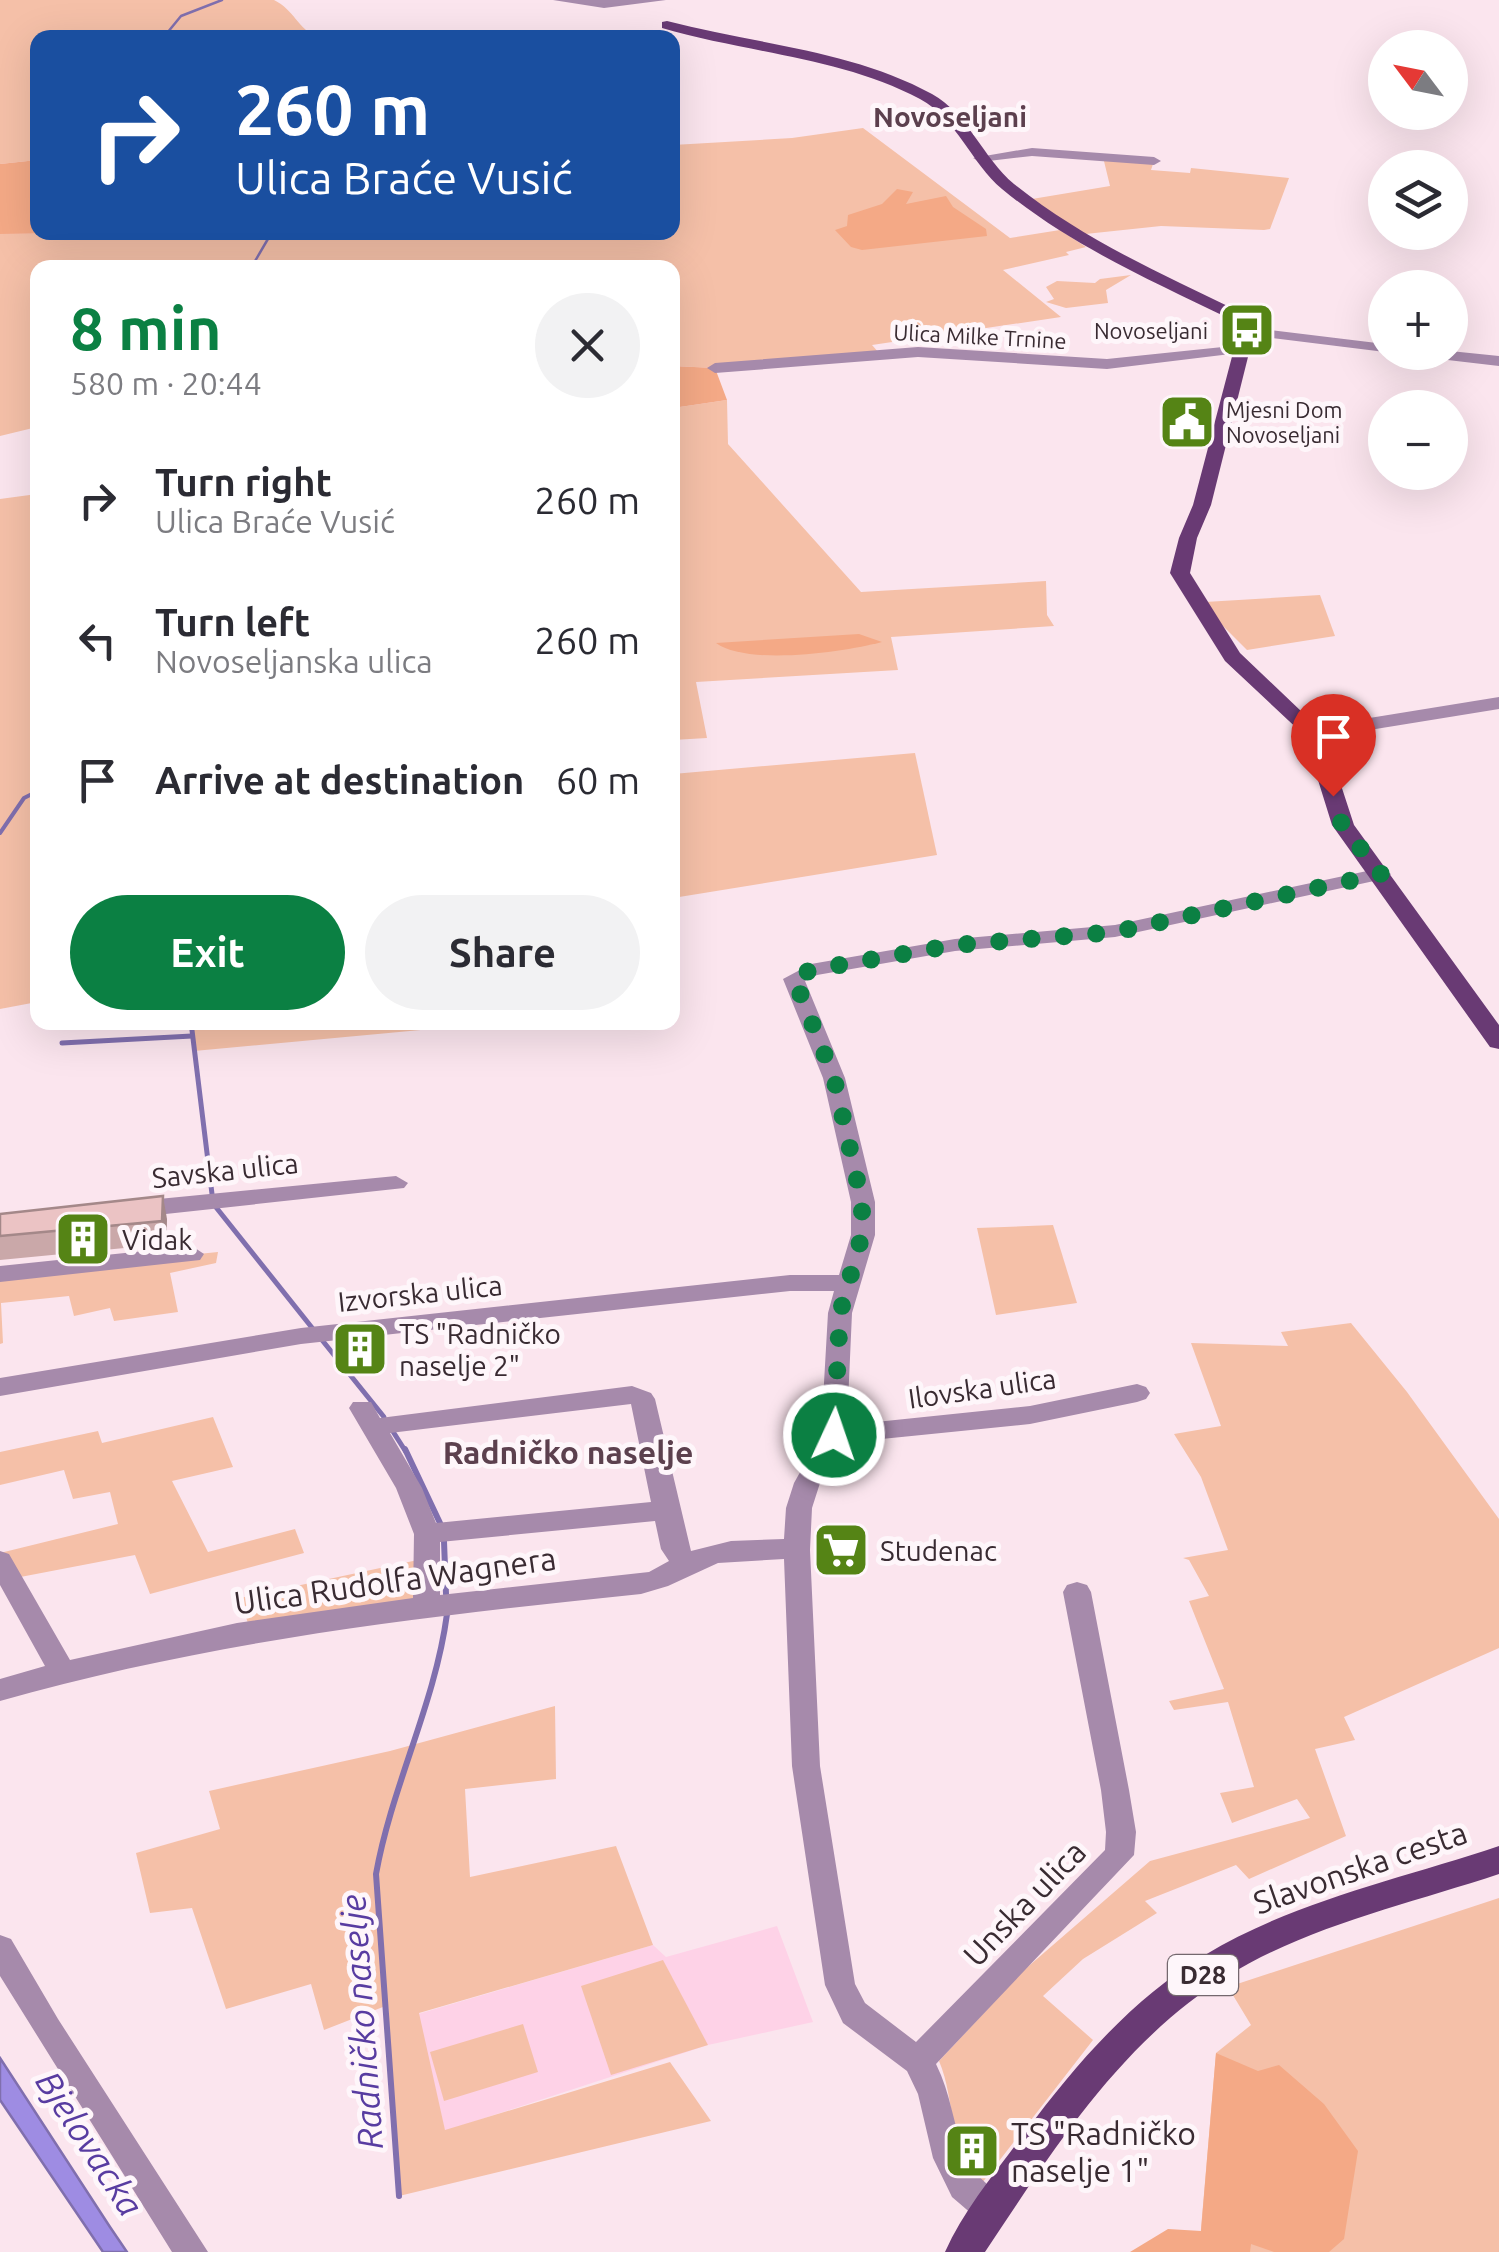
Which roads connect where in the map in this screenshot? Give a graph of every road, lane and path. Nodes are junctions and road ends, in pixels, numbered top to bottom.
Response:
1 (560, 0) edge
2 (662, 0) edge
3 (604, 5) junction
4 (657, 20) junction
5 (980, 158) junction
6 (1154, 161) dead end
7 (1243, 340) junction
8 (1368, 347) edge
9 (1468, 357) edge
10 (1499, 361) edge
11 (715, 368) dead end
12 (1499, 703) edge
13 (1314, 733) junction
14 (1381, 874) junction
15 (1499, 1042) edge
16 (396, 1183) dead end
17 (114, 1212) edge
18 (192, 1254) dead end
19 (0, 1274) edge
20 (849, 1283) junction
21 (0, 1388) edge
22 (1137, 1393) dead end
23 (834, 1435) junction
24 (664, 1510) junction
25 (427, 1534) junction
26 (797, 1550) junction
27 (0, 1561) edge
28 (686, 1564) junction
29 (1076, 1592) dead end
30 (426, 1606) junction
31 (62, 1671) junction
32 (0, 1690) edge
33 (1499, 1860) edge
34 (0, 1948) edge
35 (918, 2060) junction
36 (992, 2210) junction
37 (191, 2252) edge
38 (964, 2252) edge

1 - 3 street
2 - 3 street
2 - 4 street
3 - 4 street
4 - 5 main road
5 - 6 street
5 - 7 main road
7 - 8 street, Ulica Milke Trnine
7 - 11 street, Ulica Milke Trnine
7 - 13 main road
9 - 10 street
12 - 13 street
13 - 14 main road
14 - 15 main road
14 - 20 street
16 - 17 street, Savska ulica
18 - 19 street
20 - 21 street, Izvorska ulica
20 - 23 street
22 - 23 street, Ilovska ulica
23 - 26 street
24 - 25 street
24 - 25 street
24 - 28 street
25 - 30 street
26 - 28 street, Ulica Rudolfa Wagnera
26 - 35 street
27 - 31 street
28 - 30 street, Ulica Rudolfa Wagnera
29 - 35 street, Unska ulica
30 - 31 street, Ulica Rudolfa Wagnera
31 - 32 street, Ulica Rudolfa Wagnera
33 - 36 main road, Slavonska cesta / D28
34 - 37 street
35 - 36 street
36 - 38 main road, Slavonska cesta / D28

